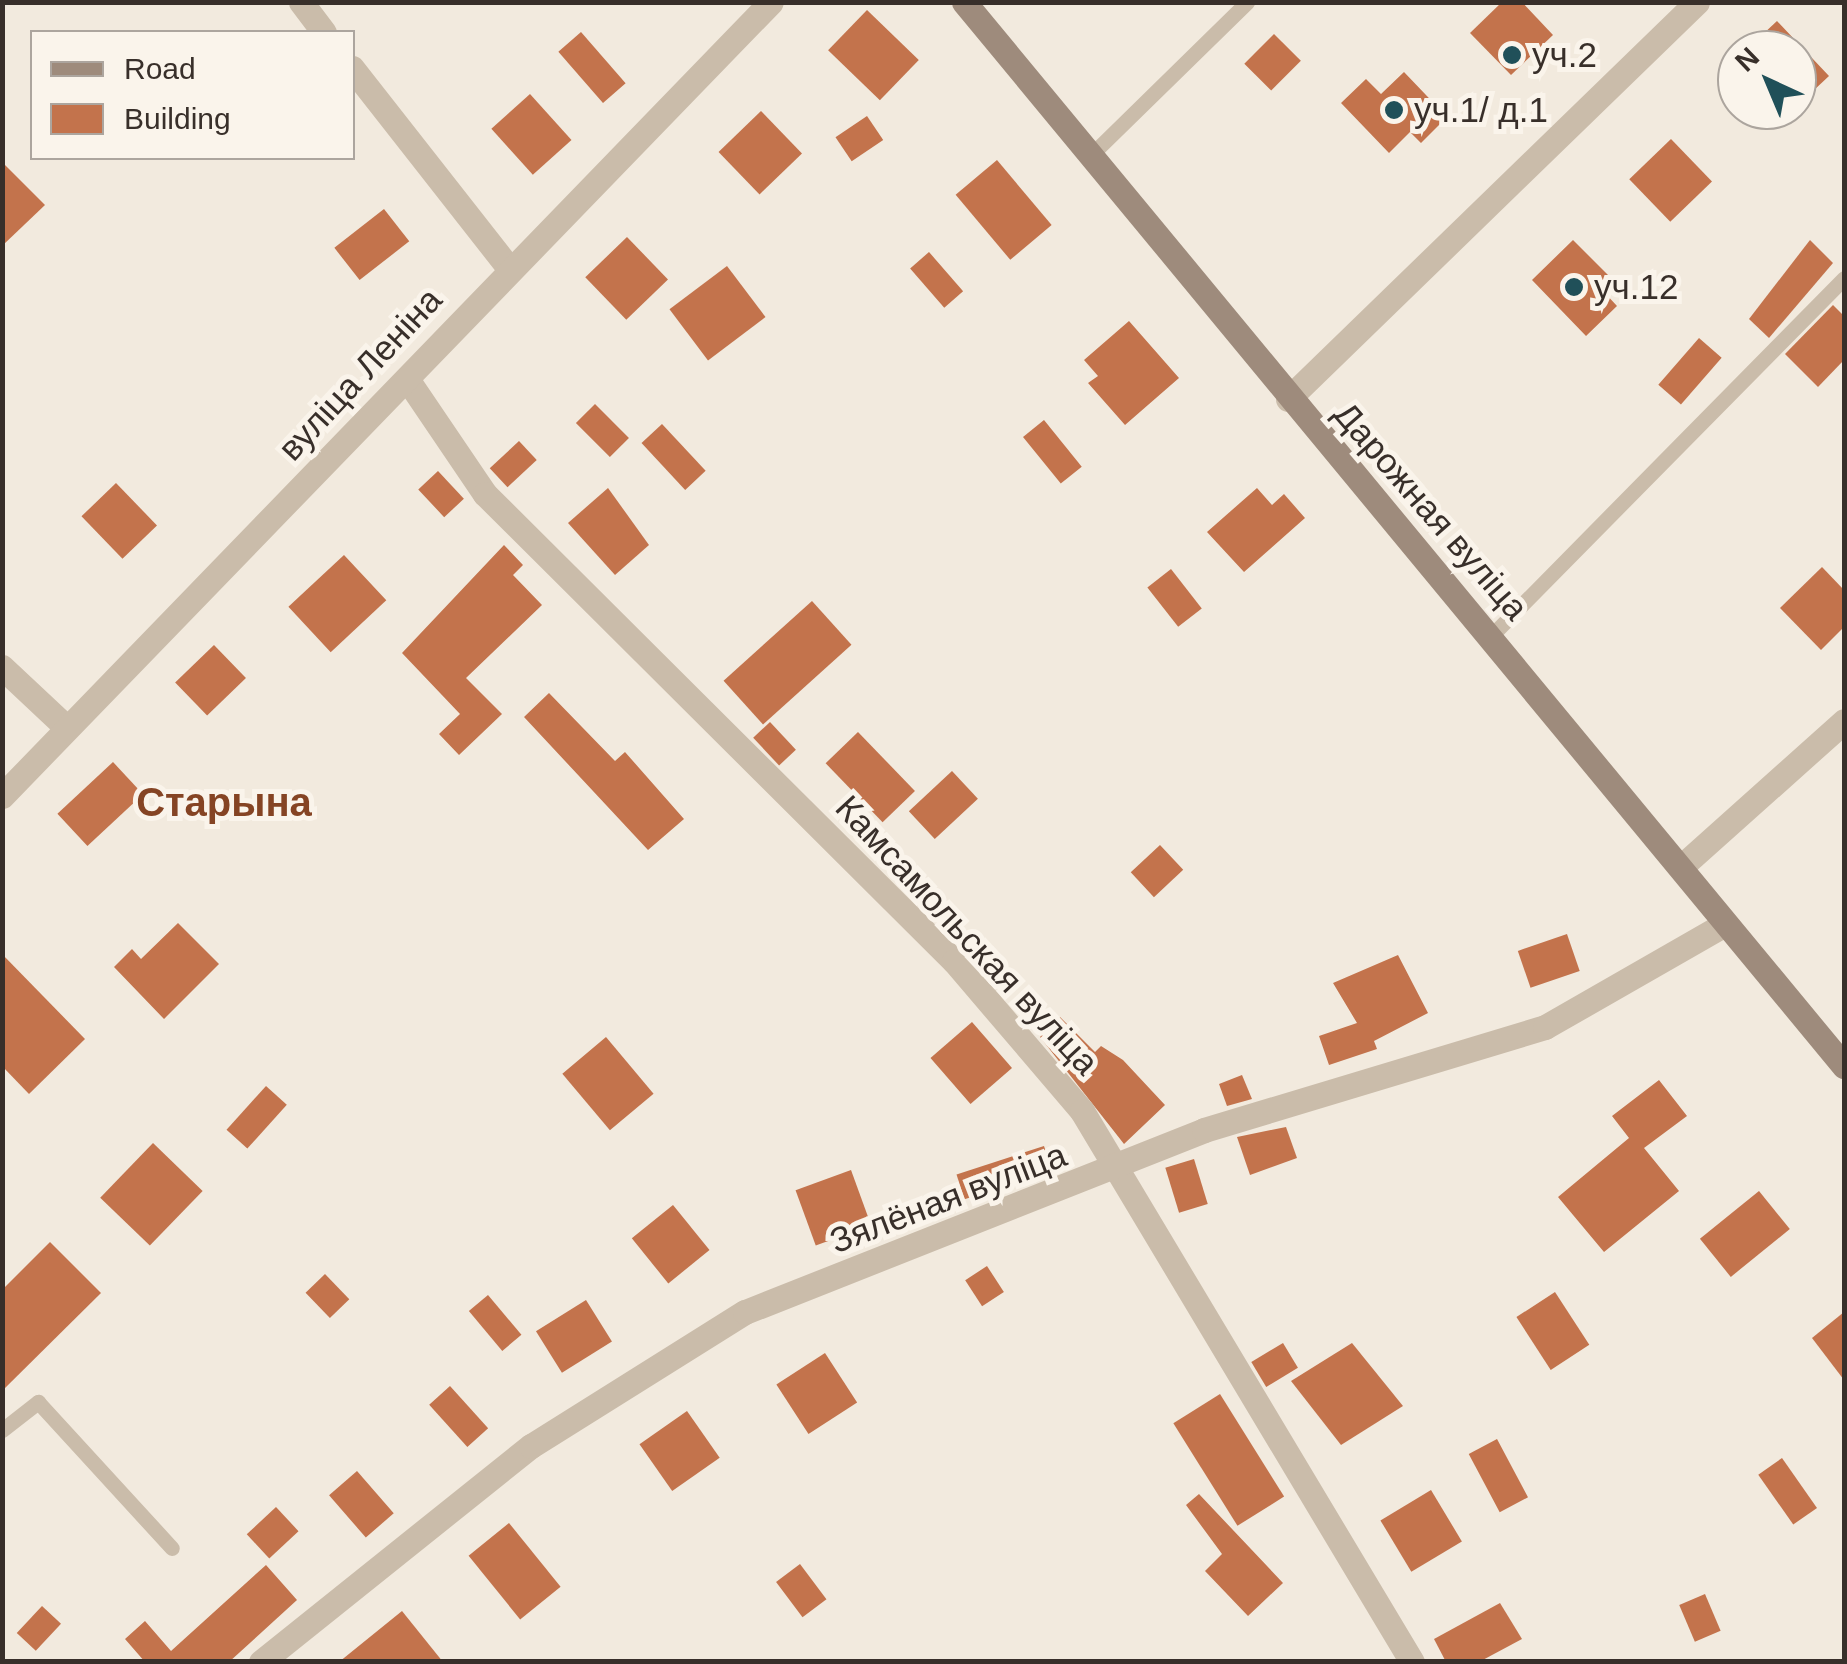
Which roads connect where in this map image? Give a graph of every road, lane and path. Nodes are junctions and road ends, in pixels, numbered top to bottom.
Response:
1 (301, 2) edge
2 (771, 2) edge
3 (964, 2) edge
4 (1247, 2) edge
5 (1696, 2) edge
6 (322, 30) edge
7 (355, 72) edge
8 (1093, 153) junction
9 (508, 266) junction
10 (1844, 278) edge
11 (407, 379) junction
12 (1288, 399) junction
13 (1492, 635) junction
14 (2, 667) edge
15 (1844, 721) edge
16 (67, 728) junction
17 (2, 796) edge
18 (1682, 866) junction
19 (1725, 924) junction
20 (1844, 1066) edge
21 (1122, 1170) junction
22 (2, 1430) edge
23 (172, 1548) dead end
24 (261, 1662) edge
25 (1412, 1662) edge

1 - 6 street
2 - 9 street, вуліца Леніна
3 - 8 main road, Дарожная вуліца
4 - 8 lane
5 - 12 street
7 - 9 street
8 - 12 main road, Дарожная вуліца
9 - 11 street, вуліца Леніна
10 - 13 lane
11 - 16 street, вуліца Леніна
11 - 21 street, Камсамольская вуліца
12 - 13 main road, Дарожная вуліца
13 - 18 main road, Дарожная вуліца
14 - 16 street
15 - 18 street
16 - 17 street, вуліца Леніна
18 - 19 main road, Дарожная вуліца
19 - 20 main road, Дарожная вуліца
19 - 21 street, Зялёная вуліца
21 - 24 street, Зялёная вуліца
21 - 25 street, Камсамольская вуліца
22 - 23 lane

